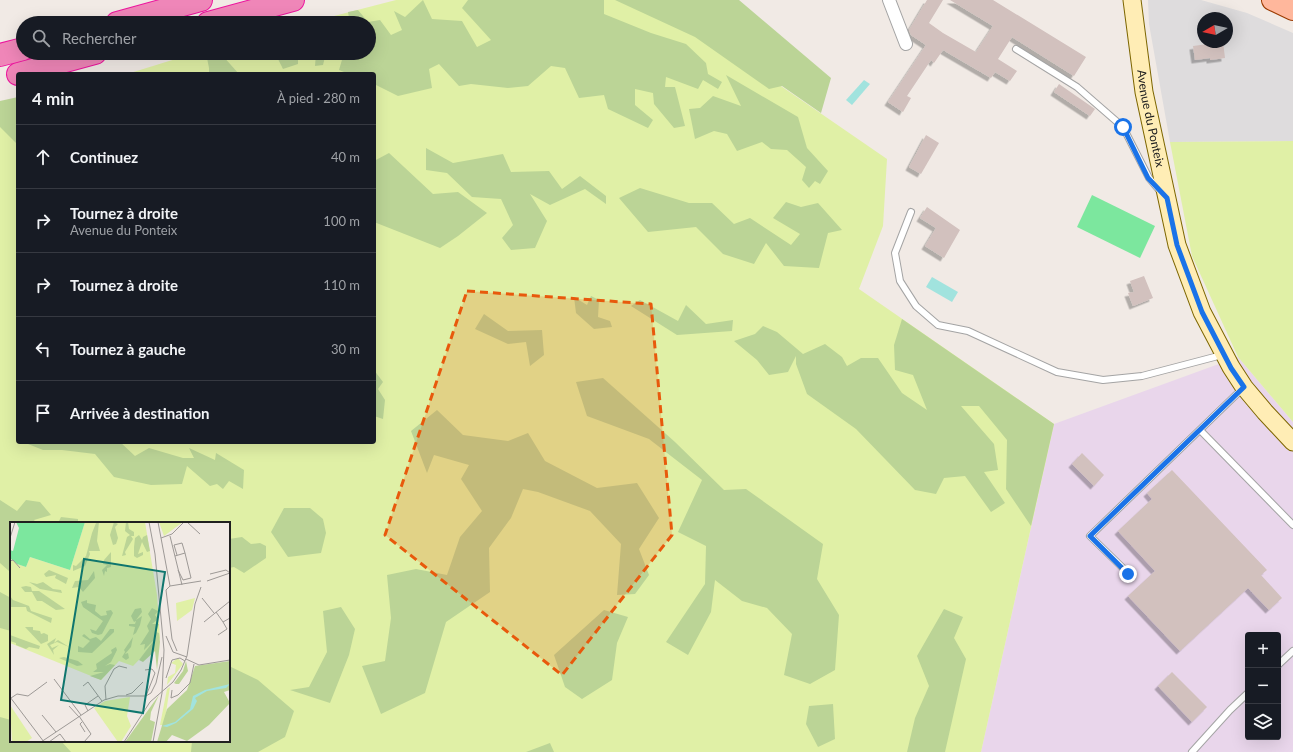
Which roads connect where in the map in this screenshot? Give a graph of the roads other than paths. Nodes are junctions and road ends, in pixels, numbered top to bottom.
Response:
1 (201, 0) edge
2 (293, 0) edge
3 (889, 0) edge
4 (1132, 0) edge
5 (1140, 0) edge
6 (1272, 0) edge
7 (1293, 10) edge
8 (143, 16) edge
9 (234, 16) edge
10 (1136, 38) junction
11 (906, 44) dead end
12 (1016, 50) dead end
13 (16, 51) edge
14 (0, 55) edge
15 (69, 60) edge
16 (25, 72) edge
17 (16, 75) edge
18 (0, 79) edge
19 (1167, 198) junction
20 (910, 212) dead end
21 (1224, 355) junction
22 (1244, 387) junction
23 (1200, 430) junction
24 (1293, 442) edge
25 (1293, 525) edge
26 (1128, 574) dead end
27 (1293, 651) edge
28 (1281, 662) edge
29 (1245, 696) edge
30 (1192, 752) edge

1 - 8 highway
2 - 9 highway
3 - 11 street
4 - 10 street, Avenue du Ponteix
5 - 10 street
6 - 7 main road
10 - 19 street, Avenue du Ponteix
12 - 19 lane
13 - 14 highway
15 - 16 highway
17 - 18 highway
19 - 21 street, Avenue du Ponteix
20 - 21 lane
21 - 22 street, Avenue du Ponteix
22 - 23 lane
22 - 24 street, Avenue du Ponteix
23 - 25 lane
23 - 26 lane
27 - 28 lane
29 - 30 lane

